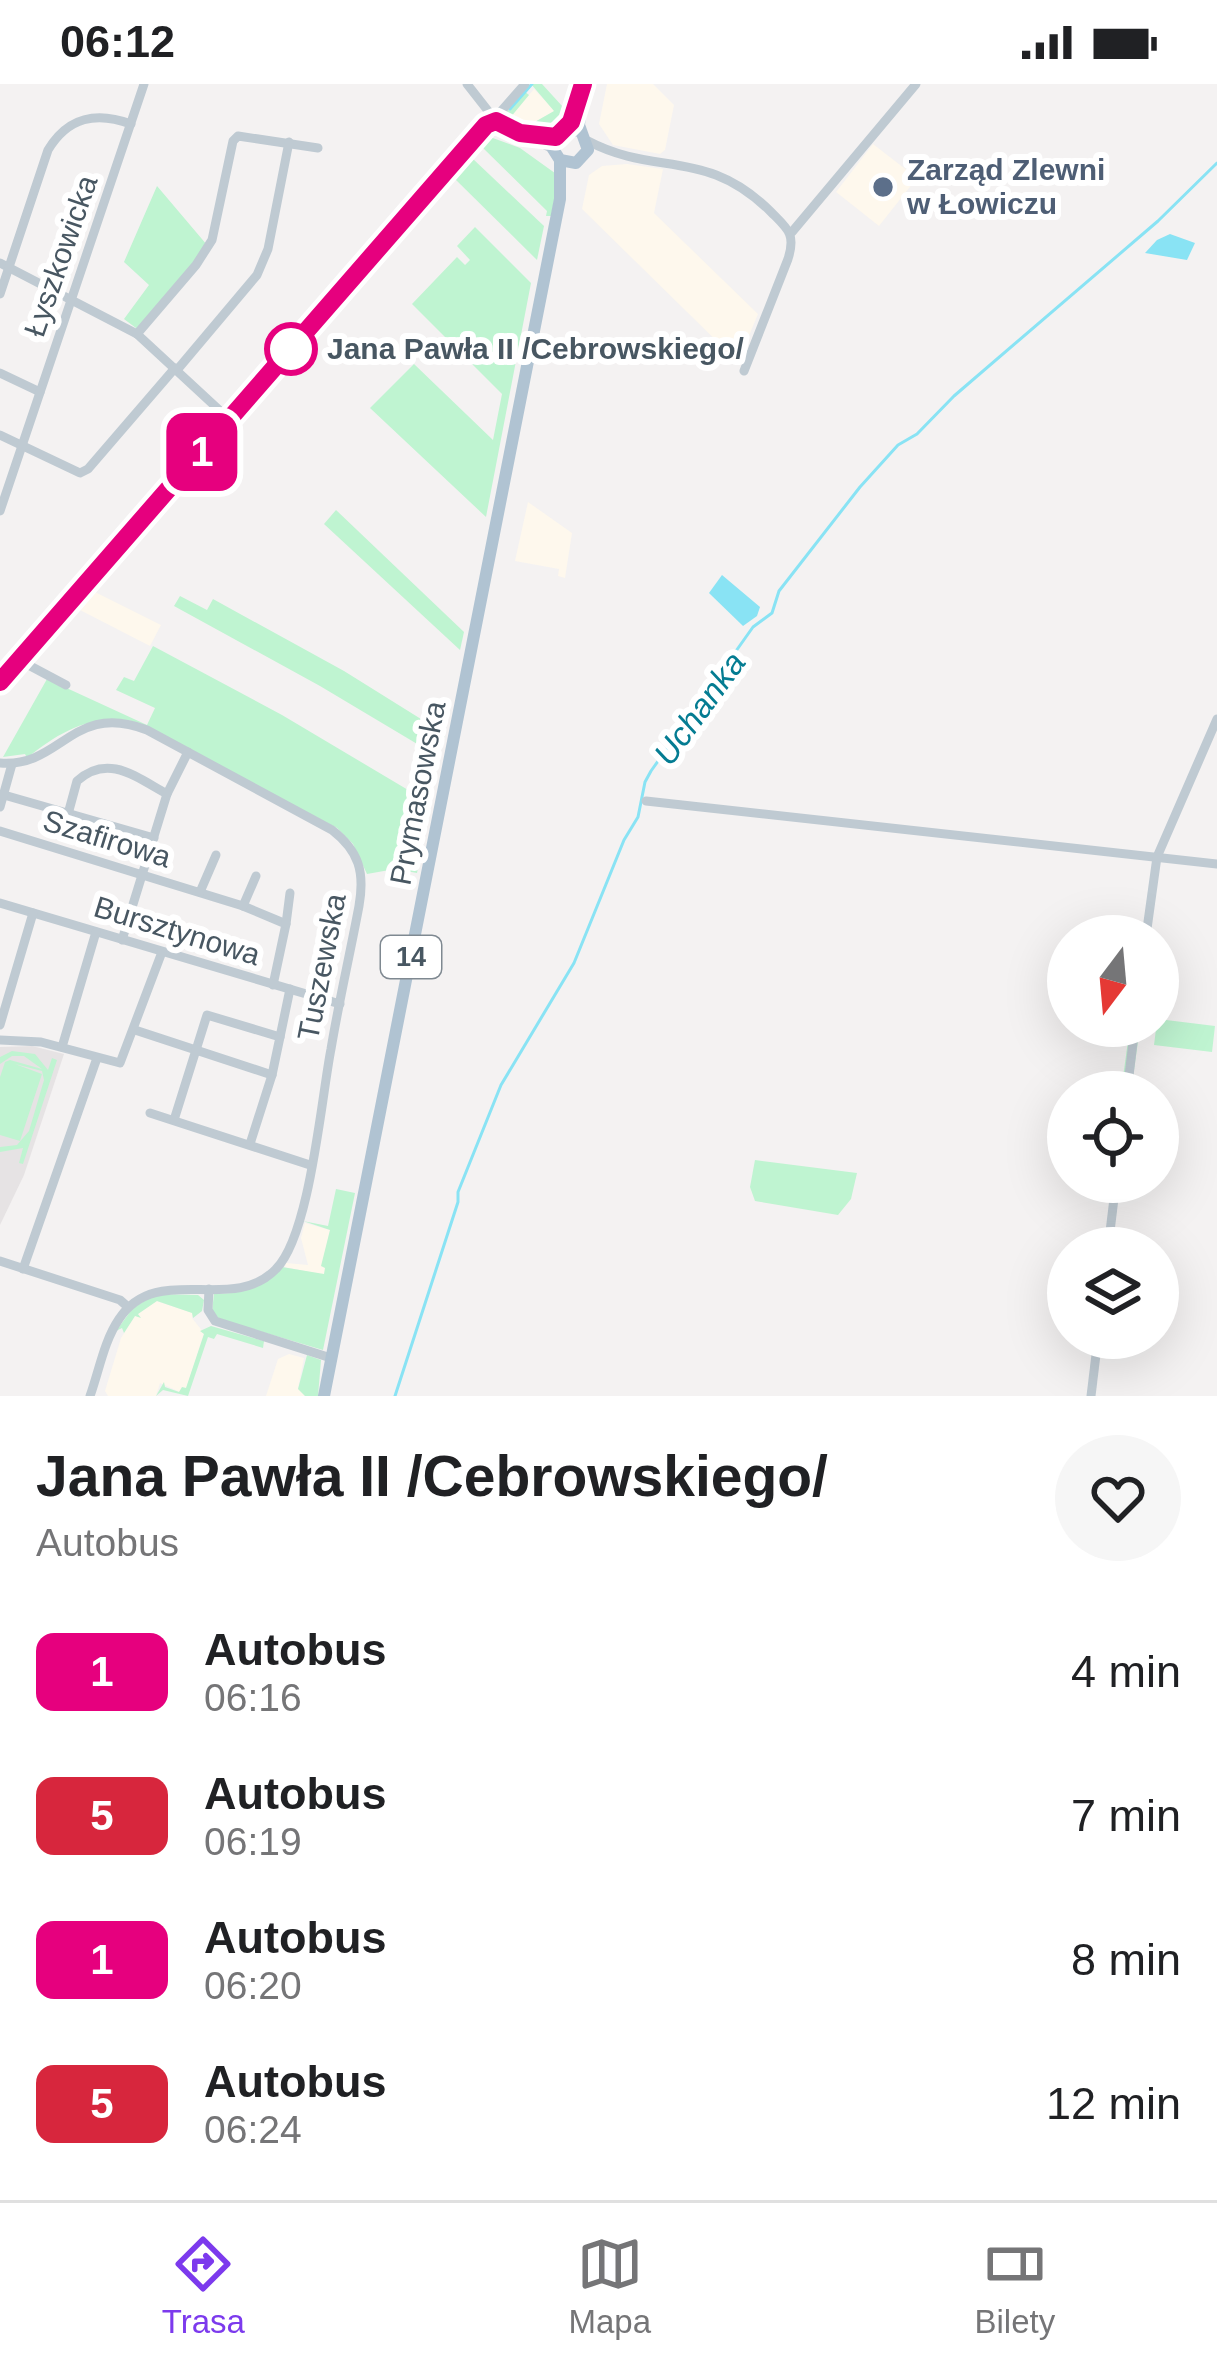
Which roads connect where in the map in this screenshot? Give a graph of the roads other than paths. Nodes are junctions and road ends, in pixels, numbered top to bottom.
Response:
1 (144, 84) edge
2 (467, 84) edge
3 (525, 84) edge
4 (916, 84) edge
5 (583, 87) edge
6 (496, 121) junction
7 (131, 124) junction
8 (289, 142) junction
9 (571, 145) junction
10 (318, 148) dead end
11 (792, 232) junction
12 (4, 265) edge
13 (0, 295) edge
14 (72, 299) junction
15 (137, 334) junction
16 (176, 369) junction
17 (744, 371) dead end
18 (0, 373) edge
19 (40, 392) junction
20 (230, 420) junction
21 (0, 435) edge
22 (21, 447) junction
23 (2, 498) edge
24 (0, 511) edge
25 (19, 661) junction
26 (0, 682) edge
27 (66, 685) dead end
28 (1217, 719) edge
29 (188, 752) junction
30 (6, 763) edge
31 (4, 794) junction
32 (167, 794) junction
33 (646, 801) dead end
34 (0, 807) edge
35 (68, 814) junction
36 (0, 831) edge
37 (154, 838) junction
38 (215, 856) dead end
39 (1157, 857) junction
40 (1217, 864) edge
41 (142, 874) junction
42 (256, 876) dead end
43 (200, 892) junction
44 (290, 893) dead end
45 (0, 903) edge
46 (243, 906) junction
47 (33, 913) junction
48 (1149, 915) edge
49 (286, 924) junction
50 (96, 932) junction
51 (122, 940) junction
52 (162, 952) junction
53 (273, 985) junction
54 (289, 992) junction
55 (340, 1004) junction
56 (0, 1025) edge
57 (135, 1030) junction
58 (280, 1037) junction
59 (0, 1040) edge
60 (62, 1047) junction
61 (196, 1050) junction
62 (97, 1058) junction
63 (272, 1075) junction
64 (151, 1113) dead end
65 (174, 1120) junction
66 (250, 1144) junction
67 (310, 1165) junction
68 (0, 1261) edge
69 (23, 1269) junction
70 (209, 1289) junction
71 (128, 1307) junction
72 (331, 1358) junction
73 (1095, 1359) edge
74 (90, 1396) edge
75 (324, 1396) edge
76 (1091, 1396) edge

1 - 7 street, Łyszkowicka
2 - 6 street
3 - 6 street
4 - 11 street
5 - 9 main road, 14
6 - 9 street
6 - 20 street
7 - 12 street
7 - 14 street, Łyszkowicka
8 - 10 street
8 - 15 street
8 - 16 street
9 - 11 street
9 - 72 main road, Prymasowska / 14
11 - 17 street
12 - 13 street
12 - 14 street
14 - 15 street
14 - 19 street, Łyszkowicka
15 - 16 street
16 - 20 street
16 - 22 street
18 - 19 street
19 - 22 street, Łyszkowicka
20 - 25 street
21 - 22 street
22 - 23 street, Łyszkowicka
23 - 24 street, Łyszkowicka
25 - 26 street
25 - 27 street
28 - 39 street
29 - 30 street, Tuszewska
29 - 32 street
29 - 55 street, Tuszewska
30 - 31 street
31 - 34 street
31 - 35 street
32 - 35 street
32 - 37 street
33 - 39 street
35 - 37 street
36 - 41 street, Szafirowa
37 - 41 street
38 - 43 street, Szafirowa
39 - 40 street
39 - 48 street
41 - 43 street, Szafirowa
41 - 51 street
42 - 46 street
43 - 46 street, Szafirowa
44 - 49 street
45 - 47 street, Bursztynowa
46 - 49 street, Szafirowa
47 - 50 street, Bursztynowa
47 - 56 street
49 - 53 street
50 - 51 street, Bursztynowa
50 - 60 street
51 - 52 street, Bursztynowa
52 - 53 street, Bursztynowa
52 - 57 street
53 - 54 street, Bursztynowa
54 - 55 street, Bursztynowa
54 - 58 street
55 - 67 street, Tuszewska
57 - 61 street
57 - 62 street
58 - 61 street
58 - 63 street
59 - 60 street
60 - 62 street
61 - 63 street
61 - 65 street
62 - 69 street
63 - 66 street
64 - 65 street
65 - 66 street
66 - 67 street
67 - 70 street, Tuszewska
68 - 69 street
69 - 71 street
70 - 71 street, Tuszewska
70 - 72 street
71 - 74 street
72 - 75 main road, Prymasowska / 14
73 - 76 street

